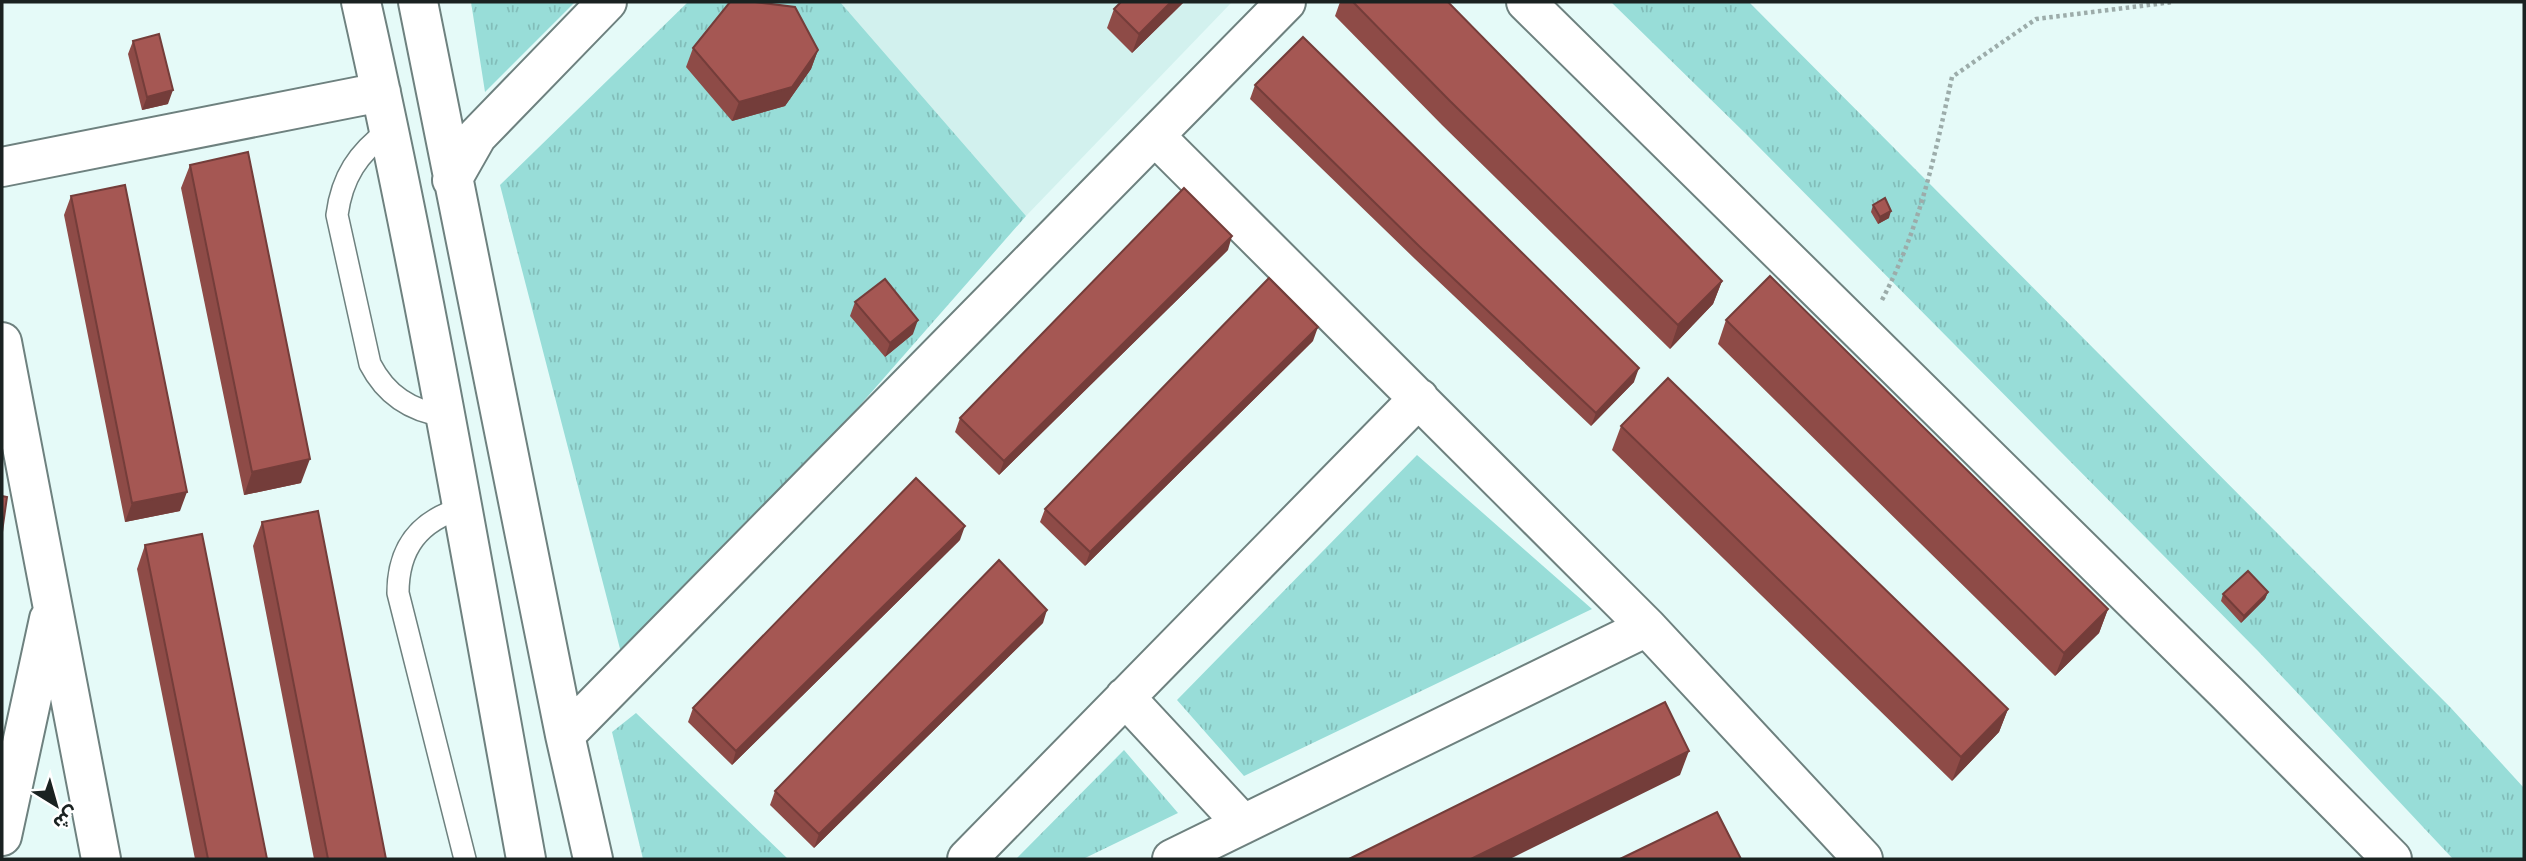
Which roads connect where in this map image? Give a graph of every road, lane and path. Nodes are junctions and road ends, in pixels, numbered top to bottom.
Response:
1 (361, 2) edge
2 (418, 2) edge
3 (607, 2) edge
4 (1286, 2) edge
5 (1526, 2) edge
6 (2173, 2) edge
7 (381, 92) junction
8 (389, 130) junction
9 (1155, 136) junction
10 (2, 167) edge
11 (452, 180) junction
12 (1864, 335) junction
13 (2, 342) edge
14 (1419, 398) junction
15 (445, 416) junction
16 (462, 508) junction
17 (53, 601) junction
18 (1647, 627) junction
19 (1125, 697) junction
20 (565, 736) junction
21 (1243, 824) junction
22 (2, 836) edge
23 (101, 859) edge
24 (465, 859) edge
25 (526, 859) edge
26 (593, 859) edge
27 (967, 859) edge
28 (1172, 859) edge
29 (1863, 859) edge
30 (2392, 859) edge

1 - 7 street
2 - 11 street
3 - 11 street
4 - 9 street
5 - 12 street
6 - 12 path
7 - 8 street
7 - 10 street
8 - 15 street
8 - 15 lane
9 - 14 street
9 - 20 street
11 - 20 street
12 - 30 street
13 - 17 street
14 - 18 street
14 - 19 street
15 - 16 street
16 - 24 lane
16 - 25 street
17 - 22 street
17 - 23 street
18 - 21 street
18 - 29 street
19 - 21 street
19 - 27 street
20 - 26 street
21 - 28 street

